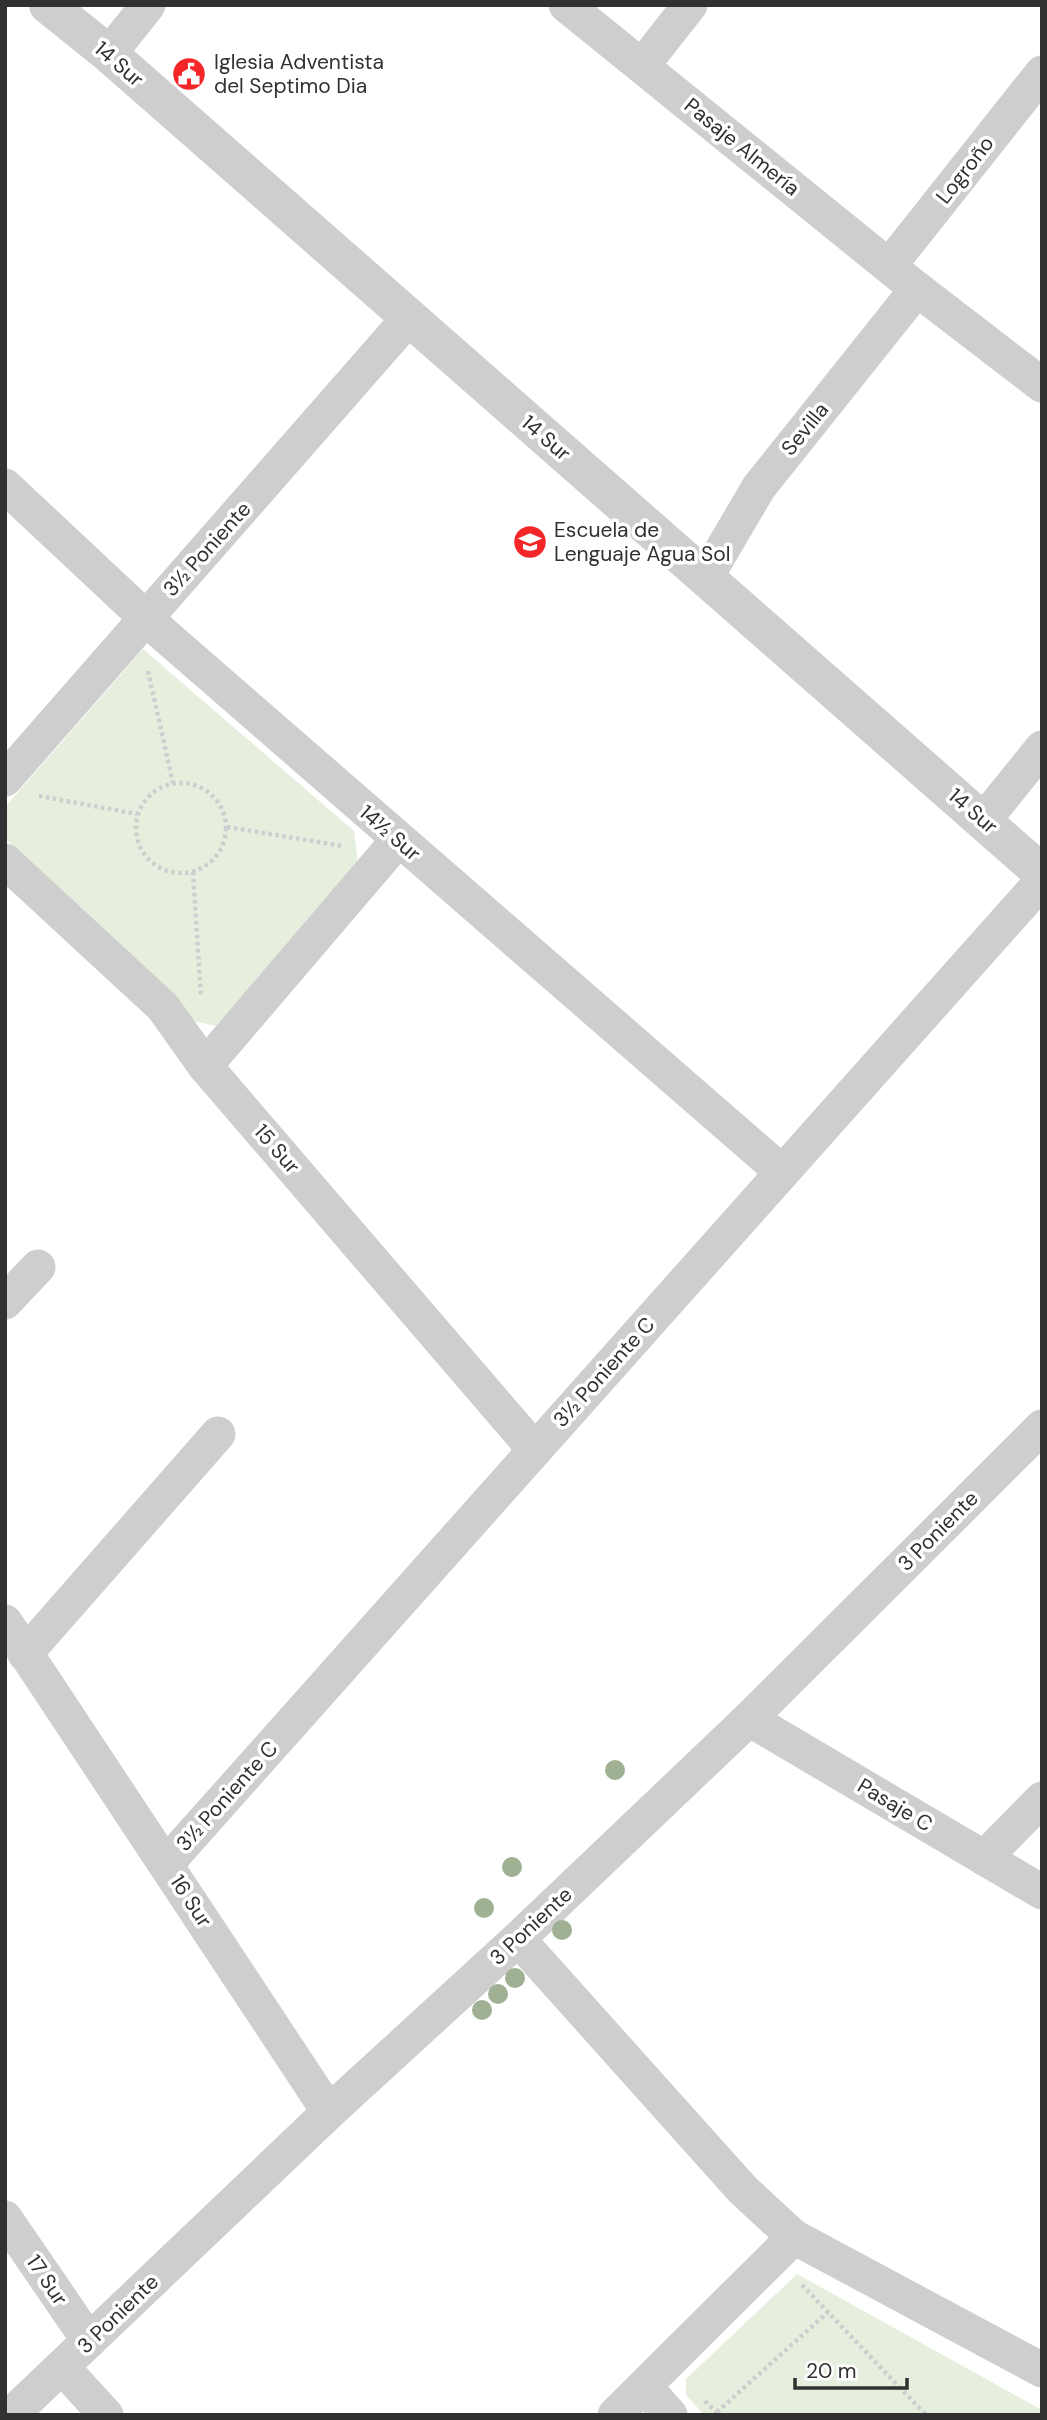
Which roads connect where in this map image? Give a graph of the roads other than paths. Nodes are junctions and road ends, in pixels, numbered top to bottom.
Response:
1 (48, 5) edge
2 (148, 5) edge
3 (566, 5) edge
4 (690, 5) edge
5 (109, 54) junction
6 (642, 66) junction
7 (1042, 73) edge
8 (889, 266) junction
9 (917, 289) junction
10 (408, 319) junction
11 (1042, 385) edge
12 (5, 486) edge
13 (706, 577) junction
14 (153, 625) junction
15 (1042, 748) edge
16 (19, 787) edge
17 (984, 820) junction
18 (398, 840) junction
19 (5, 861) edge
20 (1042, 873) edge
21 (1042, 881) edge
22 (205, 1066) junction
23 (782, 1172) junction
24 (38, 1267) dead end
25 (5, 1303) edge
26 (1042, 1427) edge
27 (218, 1434) dead end
28 (535, 1450) junction
29 (5, 1622) edge
30 (25, 1654) junction
31 (749, 1718) junction
32 (1042, 1799) edge
33 (984, 1858) junction
34 (166, 1864) junction
35 (1042, 1892) edge
36 (518, 1939) junction
37 (329, 2112) junction
38 (5, 2218) edge
39 (784, 2247) junction
40 (89, 2342) junction
41 (62, 2367) junction
42 (1042, 2370) edge
43 (645, 2387) junction
44 (11, 2415) edge
45 (106, 2415) edge
46 (615, 2415) edge
47 (670, 2415) edge

1 - 5 street, 14 Sur
2 - 5 street
3 - 6 street, Pasaje Almería
4 - 6 street
5 - 10 street, 14 Sur
6 - 8 street, Pasaje Almería
7 - 8 street, Logroño
8 - 9 street, Pasaje Almería
9 - 11 street, Pasaje Almería
9 - 13 street, Sevilla
10 - 13 street, 14 Sur
10 - 14 street, 3½ Poniente
12 - 14 street, 14½ Sur
13 - 17 street, 14 Sur
14 - 16 street, 3½ Poniente
14 - 18 street, 14½ Sur
15 - 17 street
17 - 20 street, 14 Sur
18 - 22 street
18 - 23 street, 14½ Sur
19 - 22 street, 15 Sur
21 - 23 street, 3½ Poniente C
22 - 28 street, 15 Sur
23 - 28 street, 3½ Poniente C
24 - 25 street
26 - 31 street, 3 Poniente
27 - 30 street
28 - 34 street, 3½ Poniente C
29 - 30 street, 16 Sur
30 - 34 street, 16 Sur
31 - 33 street, Pasaje C
31 - 36 street, 3 Poniente
32 - 33 street
33 - 35 street, Pasaje C
34 - 37 street, 16 Sur
36 - 37 street, 3 Poniente
36 - 39 street
37 - 40 street, 3 Poniente
38 - 40 street, 17 Sur
39 - 42 street
39 - 43 street
40 - 41 street, 3 Poniente
41 - 44 street, 3 Poniente
41 - 45 street
43 - 46 street
43 - 47 street

